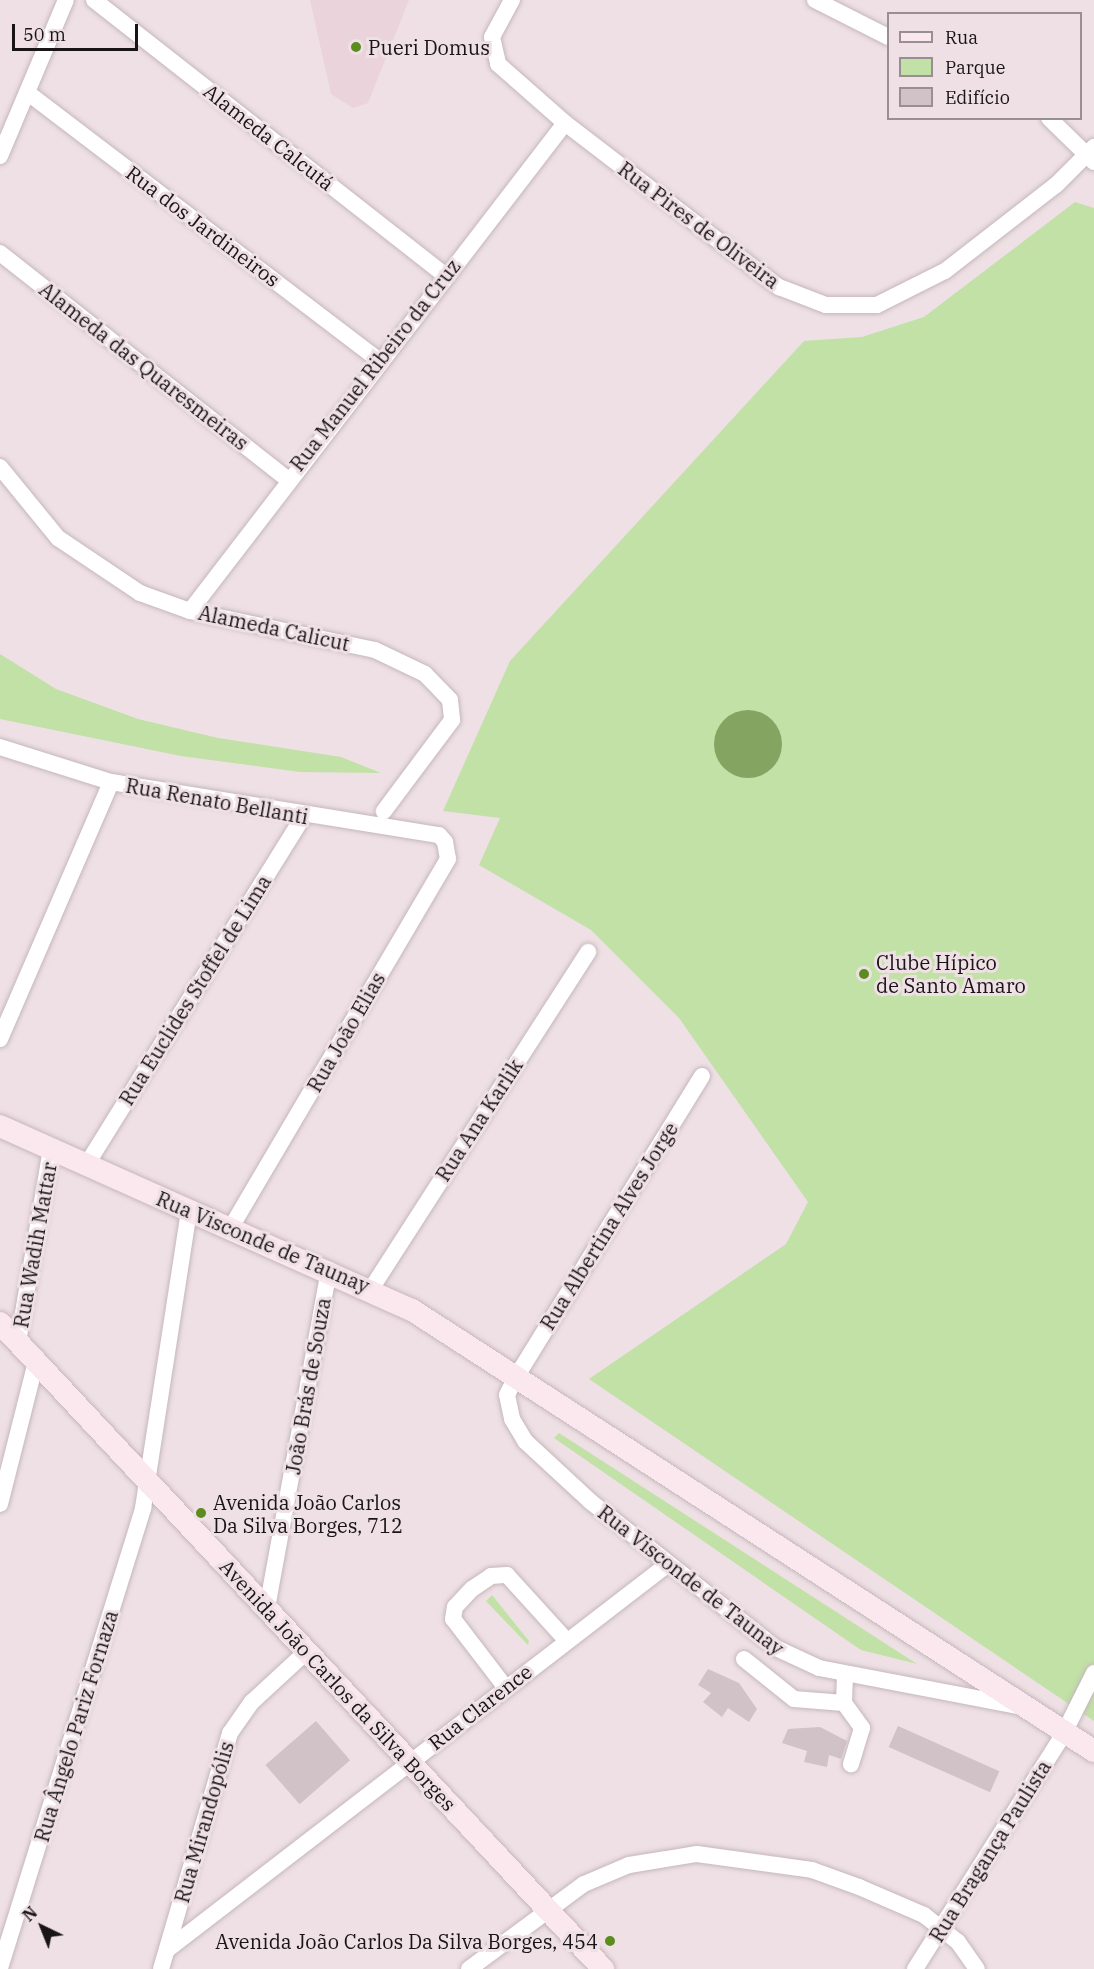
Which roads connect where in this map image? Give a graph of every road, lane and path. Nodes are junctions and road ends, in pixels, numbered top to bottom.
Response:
1 (66, 0) edge
2 (94, 0) edge
3 (513, 0) edge
4 (815, 0) edge
5 (887, 36) edge
6 (28, 93) junction
7 (1051, 120) edge
8 (565, 123) junction
9 (1092, 154) edge
10 (0, 156) edge
11 (0, 253) edge
12 (444, 274) junction
13 (379, 360) junction
14 (0, 467) edge
15 (287, 479) junction
16 (189, 611) junction
17 (0, 747) edge
18 (111, 782) junction
19 (384, 811) dead end
20 (304, 816) junction
21 (439, 835) joint
22 (588, 952) dead end
23 (0, 1039) edge
24 (702, 1076) dead end
25 (0, 1126) edge
26 (51, 1148) junction
27 (87, 1164) junction
28 (189, 1211) junction
29 (230, 1229) junction
30 (329, 1270) junction
31 (371, 1288) junction
32 (0, 1323) edge
33 (18, 1342) junction
34 (36, 1362) junction
35 (516, 1377) junction
36 (148, 1483) junction
37 (0, 1504) edge
38 (668, 1564) junction
39 (267, 1608) junction
40 (565, 1639) junction
41 (307, 1651) junction
42 (744, 1659) dead end
43 (1094, 1673) edge
44 (845, 1674) junction
45 (506, 1688) junction
46 (844, 1703) junction
47 (1018, 1706) junction
48 (1064, 1733) junction
49 (1094, 1752) edge
50 (412, 1762) junction
51 (851, 1764) dead end
52 (545, 1910) junction
53 (943, 1928) junction
54 (167, 1950) junction
55 (0, 1968) edge
56 (161, 1969) edge
57 (469, 1969) edge
58 (603, 1969) edge
59 (915, 1969) edge
60 (977, 1969) edge

1 - 6 street
2 - 12 street, Alameda Calcutá
3 - 8 street, Rua Pires de Oliveira
4 - 5 street
6 - 10 street
6 - 13 street, Rua dos Jardineiros
7 - 9 street
8 - 9 street, Rua Pires de Oliveira
8 - 12 street, Rua Manuel Ribeiro da Cruz
11 - 15 street, Alameda das Quaresmeiras
12 - 13 street, Rua Manuel Ribeiro da Cruz
13 - 15 street, Rua Manuel Ribeiro da Cruz
14 - 16 street, Alameda Calicut
15 - 16 street, Rua Manuel Ribeiro da Cruz
16 - 19 street, Alameda Calicut
17 - 18 street, Rua Renato Bellanti
18 - 20 street, Rua Renato Bellanti
18 - 23 street
20 - 21 street, Rua Renato Bellanti
20 - 27 street, Rua Euclides Stoffel de Lima
21 - 29 street, Rua João Elias
22 - 31 street, Rua Ana Karlik
24 - 35 street, Rua Albertina Alves Jorge
25 - 26 street, Rua Visconde de Taunay
26 - 27 street, Rua Visconde de Taunay
26 - 33 street, Rua Wadih Mattar
27 - 28 street, Rua Visconde de Taunay
28 - 29 street, Rua Visconde de Taunay
28 - 36 street, Rua Ângelo Pariz Fornaza
29 - 30 street, Rua Visconde de Taunay
30 - 31 street, Rua Visconde de Taunay
30 - 39 street, João Brás de Souza
31 - 35 street, Rua Visconde de Taunay
32 - 33 street, Avenida João Carlos da Silva Borges
33 - 34 street, Avenida João Carlos da Silva Borges
34 - 36 street, Avenida João Carlos da Silva Borges
34 - 37 street
35 - 38 street, Rua Visconde de Taunay
35 - 47 street, Rua Visconde de Taunay
36 - 39 street, Avenida João Carlos da Silva Borges
36 - 55 street, Rua Ângelo Pariz Fornaza
38 - 40 street, Rua Clarence
38 - 44 street, Rua Visconde de Taunay
39 - 41 street, Avenida João Carlos da Silva Borges
40 - 45 street, Rua Clarence
40 - 45 street
41 - 50 street, Avenida João Carlos da Silva Borges
41 - 54 street, Rua Mirandopólis
42 - 46 street
43 - 48 street, Rua Bragança Paulista
44 - 46 street
44 - 47 street, Rua Visconde de Taunay
45 - 50 street, Rua Clarence
46 - 51 street
47 - 48 street, Rua Visconde de Taunay
48 - 49 street, Rua Visconde de Taunay
48 - 53 street, Rua Bragança Paulista
50 - 52 street, Avenida João Carlos da Silva Borges
50 - 54 street, Rua Clarence
52 - 53 street
52 - 57 street
52 - 58 street, Avenida João Carlos da Silva Borges
53 - 59 street, Rua Bragança Paulista
53 - 60 street
54 - 56 street

